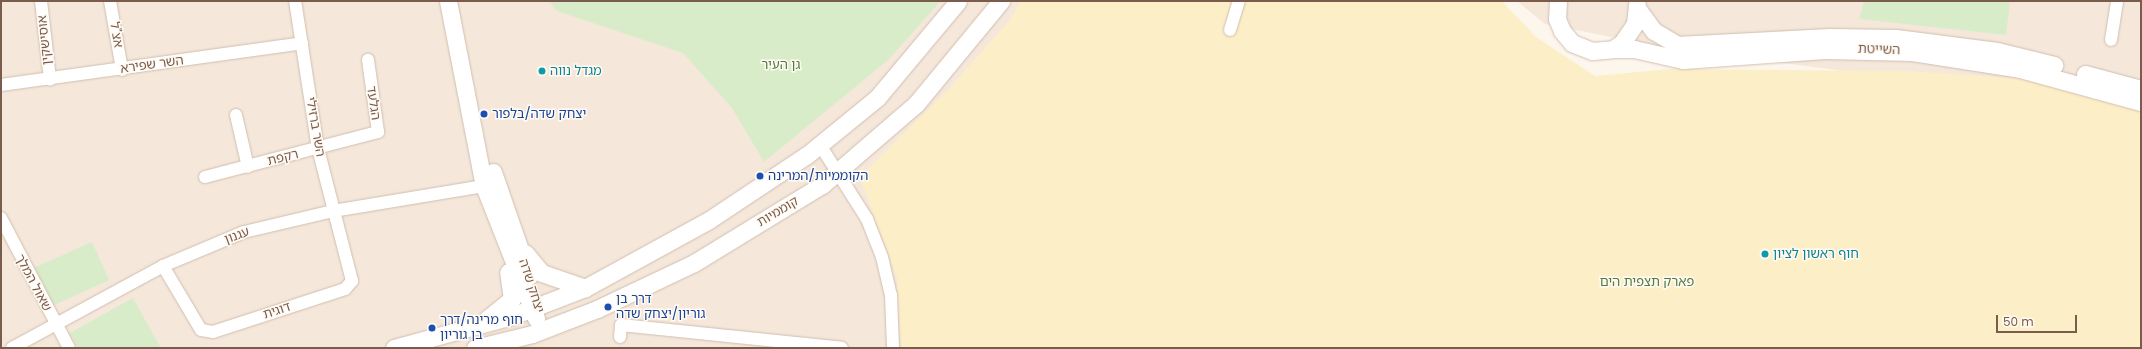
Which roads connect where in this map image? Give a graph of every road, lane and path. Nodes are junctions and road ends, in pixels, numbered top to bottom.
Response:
1 (41, 1) edge
2 (110, 1) edge
3 (296, 1) edge
4 (448, 1) edge
5 (459, 1) edge
6 (958, 1) edge
7 (1001, 1) edge
8 (1239, 1) edge
9 (2117, 1) edge
10 (1557, 3) edge
11 (1637, 4) edge
12 (1230, 30) dead end
13 (2111, 40) dead end
14 (302, 43) junction
15 (1612, 49) junction
16 (368, 60) dead end
17 (122, 70) junction
18 (50, 79) junction
19 (1, 84) edge
20 (2141, 89) edge
21 (2141, 102) edge
22 (236, 115) dead end
23 (820, 145) junction
24 (318, 150) junction
25 (248, 166) junction
26 (837, 174) junction
27 (205, 177) dead end
28 (484, 186) junction
29 (333, 211) junction
30 (1, 218) edge
31 (501, 236) junction
32 (517, 244) junction
33 (163, 266) junction
34 (585, 288) junction
35 (535, 307) junction
36 (55, 326) junction
37 (544, 330) junction
38 (456, 333) junction
39 (620, 338) dead end
40 (12, 348) edge
41 (69, 348) edge
42 (394, 348) edge
43 (474, 348) edge
44 (842, 348) edge
45 (893, 348) edge

1 - 18 street, אוסישקין
2 - 17 street, אצ"ל
3 - 14 street
4 - 28 street, יצחק שדה
5 - 32 street, יצחק שדה
6 - 23 street
7 - 26 street, קוממיות
8 - 12 street
9 - 13 street
10 - 15 street, השייטת
11 - 15 street
11 - 20 street, השייטת
14 - 17 street, השר שפירא
14 - 24 street, השר ברזילי
15 - 21 street, השייטת
16 - 24 street, הגלעד
17 - 18 street, השר שפירא
18 - 19 street, השר שפירא
22 - 25 street
23 - 26 street
23 - 34 street
24 - 25 street, רקפת
24 - 29 street, השר ברזילי
25 - 27 street, רקפת
26 - 37 street, קוממיות
26 - 45 street
28 - 29 street, עגנון
28 - 31 street, יצחק שדה
29 - 33 street, עגנון
29 - 33 street, דוגית
30 - 36 street, שאול המלך
31 - 35 street, יצחק שדה
31 - 38 street
32 - 34 street
32 - 35 street, יצחק שדה
33 - 36 street, עגנון
34 - 35 street
35 - 37 street, יצחק שדה
35 - 38 street
36 - 40 street, עגנון
36 - 41 street, שאול המלך
37 - 43 street, קוממיות
38 - 42 street
39 - 44 street

